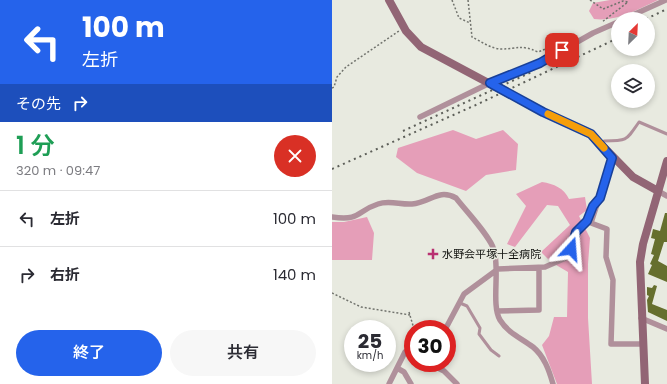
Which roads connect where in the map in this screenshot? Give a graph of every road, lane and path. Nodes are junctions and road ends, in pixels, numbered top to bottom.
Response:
1 (389, 0) edge
2 (452, 0) edge
3 (468, 0) edge
4 (590, 0) edge
5 (666, 0) edge
6 (639, 12) edge
7 (470, 23) junction
8 (601, 23) dead end
9 (611, 25) edge
10 (406, 31) junction
11 (567, 41) dead end
12 (490, 83) junction
13 (332, 88) edge
14 (420, 117) dead end
15 (667, 134) edge
16 (601, 144) junction
17 (612, 158) junction
18 (667, 161) edge
19 (658, 191) junction
20 (667, 196) edge
21 (600, 198) junction
22 (332, 217) edge
23 (539, 268) junction
24 (498, 269) junction
25 (332, 292) edge
26 (460, 303) junction
27 (498, 311) junction
28 (409, 312) dead end
29 (410, 315) junction
30 (642, 318) junction
31 (411, 320) edge
32 (450, 320) edge
33 (667, 328) edge
34 (643, 344) junction
35 (404, 354) edge
36 (499, 356) dead end
37 (396, 368) joint
38 (394, 372) edge
39 (445, 372) edge
40 (390, 384) edge
41 (411, 384) edge
42 (457, 384) edge
43 (553, 384) edge
44 (645, 384) edge

1 - 10 street
2 - 7 path
3 - 7 path
4 - 8 path
5 - 6 street
7 - 11 path
9 - 12 street
10 - 12 street
10 - 13 path
12 - 14 street
12 - 16 street
15 - 16 lane
16 - 17 street
17 - 19 street
17 - 21 street
18 - 19 street
19 - 20 street
19 - 30 street
21 - 23 street
21 - 34 street
22 - 24 street
23 - 24 street
23 - 27 street
24 - 26 street
24 - 27 street
25 - 29 path
26 - 32 street
26 - 36 lane
27 - 43 street
28 - 29 path
29 - 31 path
30 - 33 street
30 - 34 street
34 - 44 street
35 - 37 street
37 - 41 street
38 - 40 street
39 - 42 street

